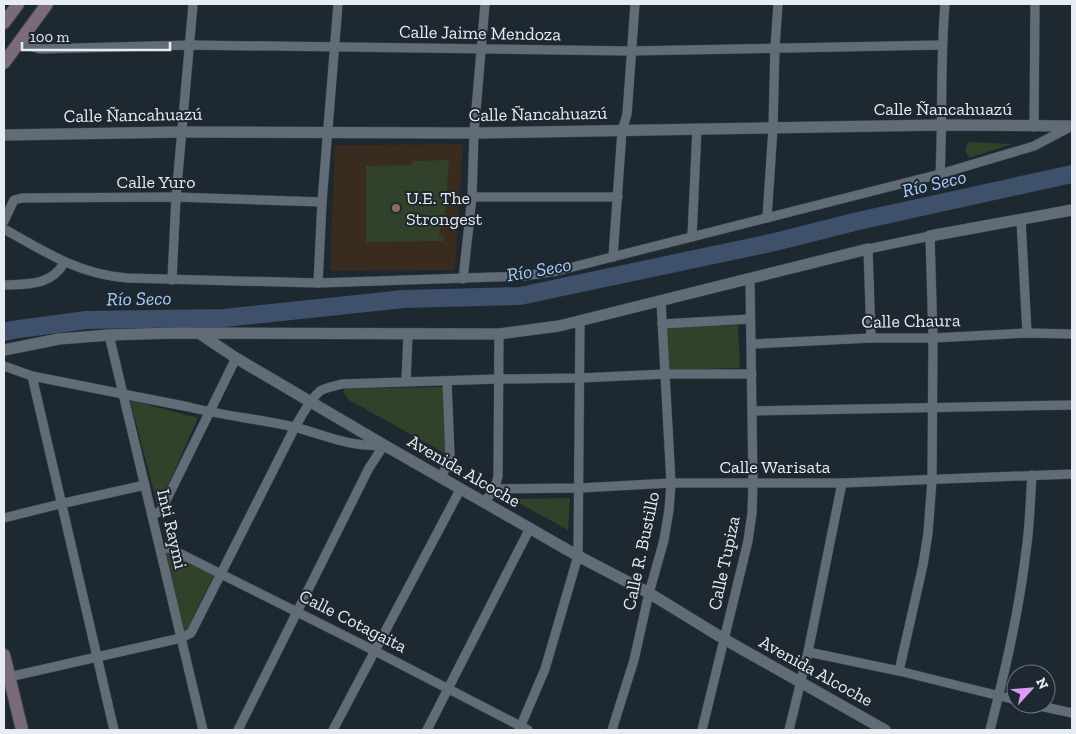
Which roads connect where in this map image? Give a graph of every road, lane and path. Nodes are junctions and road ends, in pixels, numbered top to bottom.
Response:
1 (18, 4) edge
2 (47, 4) edge
3 (193, 4) edge
4 (338, 4) edge
5 (484, 4) edge
6 (635, 4) edge
7 (778, 4) edge
8 (944, 4) edge
9 (1035, 4) edge
10 (4, 23) edge
11 (19, 43) junction
12 (190, 45) junction
13 (941, 45) junction
14 (775, 47) junction
15 (334, 48) junction
16 (480, 50) junction
17 (630, 51) junction
18 (4, 63) edge
19 (942, 125) junction
20 (1071, 126) edge
21 (1034, 127) junction
22 (697, 128) junction
23 (773, 128) junction
24 (328, 131) junction
25 (622, 131) junction
26 (182, 132) junction
27 (474, 133) junction
28 (4, 135) edge
29 (940, 174) junction
30 (472, 197) junction
31 (618, 197) junction
32 (176, 198) junction
33 (322, 202) junction
34 (1072, 210) edge
35 (767, 218) junction
36 (1021, 220) junction
37 (4, 221) edge
38 (4, 229) edge
39 (930, 236) junction
40 (692, 237) junction
41 (868, 249) junction
42 (613, 257) junction
43 (64, 263) junction
44 (463, 279) junction
45 (750, 279) junction
46 (172, 280) junction
47 (318, 283) junction
48 (4, 285) edge
49 (661, 301) junction
50 (750, 319) junction
51 (580, 320) junction
52 (662, 324) junction
53 (1027, 333) junction
54 (200, 334) junction
55 (408, 334) junction
56 (499, 334) junction
57 (1072, 334) edge
58 (109, 335) junction
59 (871, 338) junction
60 (933, 338) junction
61 (752, 344) junction
62 (4, 350) edge
63 (236, 358) junction
64 (4, 366) edge
65 (666, 374) junction
66 (752, 374) junction
67 (32, 376) junction
68 (580, 378) junction
69 (498, 379) junction
70 (447, 381) junction
71 (406, 382) junction
72 (123, 394) junction
73 (311, 402) junction
74 (1072, 405) edge
75 (932, 408) junction
76 (753, 411) junction
77 (209, 412) junction
78 (295, 427) junction
79 (384, 445) junction
80 (1072, 474) edge
81 (1032, 475) junction
82 (441, 477) junction
83 (932, 480) junction
84 (753, 482) junction
85 (671, 483) junction
86 (842, 483) junction
87 (145, 485) junction
88 (461, 488) junction
89 (580, 488) junction
90 (495, 489) junction
91 (484, 502) junction
92 (60, 504) junction
93 (152, 515) junction
94 (4, 518) edge
95 (530, 528) junction
96 (160, 549) junction
97 (578, 556) junction
98 (222, 573) junction
99 (649, 594) junction
100 (298, 612) junction
101 (181, 638) junction
102 (724, 639) junction
103 (375, 650) junction
104 (808, 652) junction
105 (4, 655) edge
106 (97, 658) junction
107 (899, 671) junction
108 (9, 678) junction
109 (801, 682) junction
110 (448, 689) junction
111 (999, 696) junction
112 (1006, 698) edge
113 (1056, 709) edge
114 (1072, 713) edge
115 (871, 726) edge
116 (523, 729) edge
117 (22, 730) edge
118 (114, 730) edge
119 (203, 730) edge
120 (238, 730) edge
121 (334, 730) edge
122 (427, 730) edge
123 (612, 730) edge
124 (702, 730) edge
125 (789, 730) edge
126 (885, 730) edge
127 (990, 730) edge

1 - 10 main road
2 - 11 main road
3 - 12 street
4 - 15 street
5 - 16 street
6 - 17 street
7 - 14 street
8 - 13 street
9 - 21 street
11 - 12 street, Calle Jaime Mendoza
11 - 18 main road
12 - 15 street, Calle Jaime Mendoza
12 - 26 street
13 - 14 street, Calle Jaime Mendoza
13 - 19 street
14 - 17 street, Calle Jaime Mendoza
14 - 23 street
15 - 16 street, Calle Jaime Mendoza
15 - 24 street
16 - 17 street, Calle Jaime Mendoza
16 - 27 street
17 - 25 street
19 - 21 street, Calle Ñancahuazú
19 - 23 street, Calle Ñancahuazú
19 - 29 street
20 - 21 street, Calle Ñancahuazú
20 - 29 street
22 - 23 street, Calle Ñancahuazú
22 - 25 street, Calle Ñancahuazú
22 - 40 street
23 - 35 street
24 - 26 street, Calle Ñancahuazú
24 - 27 street, Calle Ñancahuazú
24 - 33 street
25 - 27 street, Calle Ñancahuazú
25 - 31 street
26 - 28 street, Calle Ñancahuazú
26 - 32 street
27 - 30 street
29 - 35 street
30 - 31 street
30 - 44 street
31 - 42 street
32 - 33 street, Calle Yuro
32 - 37 street, Calle Yuro
32 - 46 street
33 - 47 street
34 - 36 street
35 - 40 street
36 - 39 street
36 - 53 street
38 - 43 street
39 - 41 street
39 - 60 street
40 - 42 street
41 - 45 street
41 - 59 street
42 - 44 street
43 - 46 street
43 - 48 street
44 - 47 street
45 - 49 street
45 - 50 street, Calle Tupiza
46 - 47 street
49 - 51 street
49 - 52 street, Calle R. Bustillo
50 - 52 street
50 - 61 street, Calle Tupiza
51 - 56 street
51 - 68 street
52 - 65 street, Calle R. Bustillo
53 - 57 street, Calle Chaura
53 - 60 street, Calle Chaura
54 - 55 street
54 - 58 street
54 - 63 street, Avenida Alcoche
55 - 56 street
55 - 71 street
56 - 69 street
58 - 62 street
58 - 72 street, Inti Raymi
59 - 60 street, Calle Chaura
59 - 61 street, Calle Chaura
60 - 75 street
61 - 66 street, Calle Tupiza
63 - 73 street, Avenida Alcoche
63 - 77 street
64 - 67 street
65 - 66 street
65 - 68 street
65 - 85 street, Calle R. Bustillo
66 - 76 street, Calle Tupiza
67 - 72 street
67 - 92 street
68 - 69 street
68 - 89 street
69 - 70 street
69 - 90 street
70 - 71 street
70 - 82 street
71 - 73 street
72 - 77 street
72 - 87 street, Inti Raymi
73 - 78 street
73 - 79 street, Avenida Alcoche
74 - 75 street
75 - 76 street
75 - 83 street
76 - 84 street, Calle Tupiza
77 - 78 street
77 - 93 street
78 - 79 street
78 - 98 street
79 - 82 street, Avenida Alcoche
79 - 100 street
80 - 81 street, Calle Warisata
81 - 83 street, Calle Warisata
81 - 111 street
82 - 88 street, Avenida Alcoche
83 - 86 street, Calle Warisata
83 - 107 street
84 - 85 street, Calle Warisata
84 - 86 street, Calle Warisata
84 - 102 street, Calle Tupiza
85 - 89 street, Calle Warisata
85 - 99 street, Calle R. Bustillo
86 - 104 street
87 - 92 street
87 - 93 street, Inti Raymi
88 - 91 street, Avenida Alcoche
88 - 103 street
89 - 90 street, Calle Warisata
89 - 97 street
90 - 91 street
91 - 95 street, Avenida Alcoche
92 - 94 street
92 - 106 street
93 - 96 street, Inti Raymi
95 - 97 street, Avenida Alcoche
95 - 110 street
96 - 98 street, Calle Cotagaita
96 - 101 street, Inti Raymi
97 - 99 street, Avenida Alcoche
97 - 116 street
98 - 100 street, Calle Cotagaita
98 - 101 street
99 - 102 street, Avenida Alcoche
99 - 123 street, Calle R. Bustillo
100 - 103 street, Calle Cotagaita
100 - 120 street
101 - 106 street
101 - 119 street, Inti Raymi
102 - 109 street, Avenida Alcoche
102 - 124 street, Calle Tupiza
103 - 110 street, Calle Cotagaita
103 - 121 street
104 - 107 street
104 - 109 street
105 - 108 main road
106 - 108 street
106 - 118 street
107 - 111 street
108 - 117 main road
109 - 115 street, Avenida Alcoche
109 - 125 street
110 - 116 street, Calle Cotagaita
110 - 122 street
111 - 112 street
111 - 127 street
113 - 114 street
115 - 126 street, Avenida Alcoche

